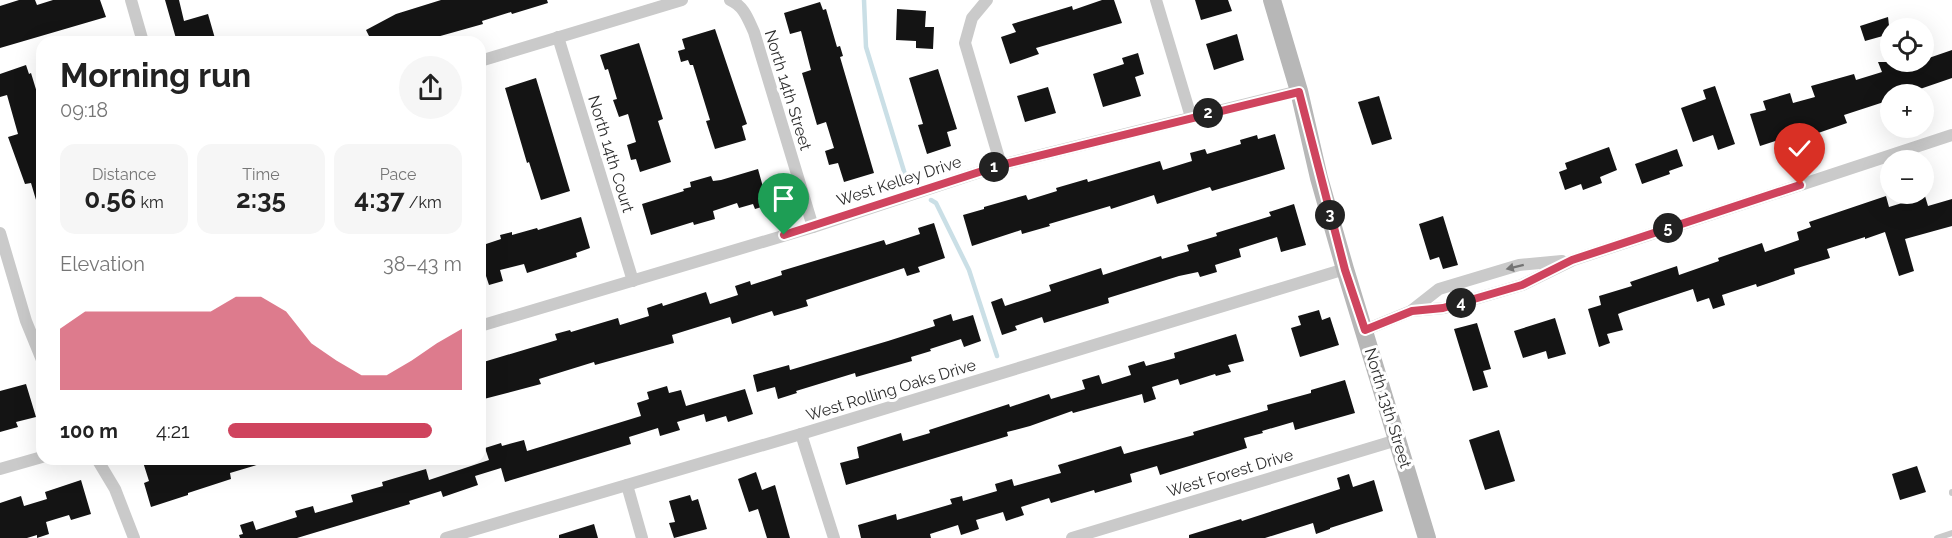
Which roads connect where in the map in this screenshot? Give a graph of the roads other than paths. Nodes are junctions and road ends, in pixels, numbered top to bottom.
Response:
1 (131, 0) edge
2 (682, 0) edge
3 (987, 0) edge
4 (1156, 0) edge
5 (1272, 0) edge
6 (732, 1) edge
7 (141, 36) edge
8 (558, 37) junction
9 (486, 58) edge
10 (1299, 92) junction
11 (1191, 117) junction
12 (1952, 135) edge
13 (1001, 165) junction
14 (813, 226) junction
15 (0, 233) edge
16 (1572, 260) junction
17 (1345, 270) junction
18 (633, 280) junction
19 (1412, 311) junction
20 (486, 324) edge
21 (1365, 330) junction
22 (36, 345) edge
23 (801, 434) junction
24 (1397, 440) junction
25 (36, 459) edge
26 (101, 465) edge
27 (0, 469) edge
28 (627, 485) junction
29 (1952, 533) edge
30 (134, 538) edge
31 (446, 538) edge
32 (642, 538) edge
33 (834, 538) edge
34 (1072, 538) edge
35 (1427, 538) edge
36 (1937, 538) edge

1 - 7 street
2 - 8 street
3 - 13 street
4 - 11 street
5 - 10 street, North 13th Street
6 - 14 street, North 14th Street
8 - 9 street
8 - 18 street, North 14th Court
10 - 11 street, West Kelley Drive
10 - 17 street, North 13th Street
11 - 13 street, West Kelley Drive
12 - 16 street
13 - 14 street, West Kelley Drive
14 - 18 street, West Kelley Drive
15 - 22 street
16 - 19 street
16 -> 19 street
17 - 21 street, North 13th Street
17 - 23 street, West Rolling Oaks Drive
18 - 20 street, West Kelley Drive
19 - 21 street
21 - 24 street, North 13th Street
23 - 28 street, West Rolling Oaks Drive
23 - 33 street
24 - 34 street, West Forest Drive
24 - 35 street, North 13th Street
25 - 27 street
26 - 30 street
28 - 31 street, West Rolling Oaks Drive
28 - 32 street
29 - 36 lane

